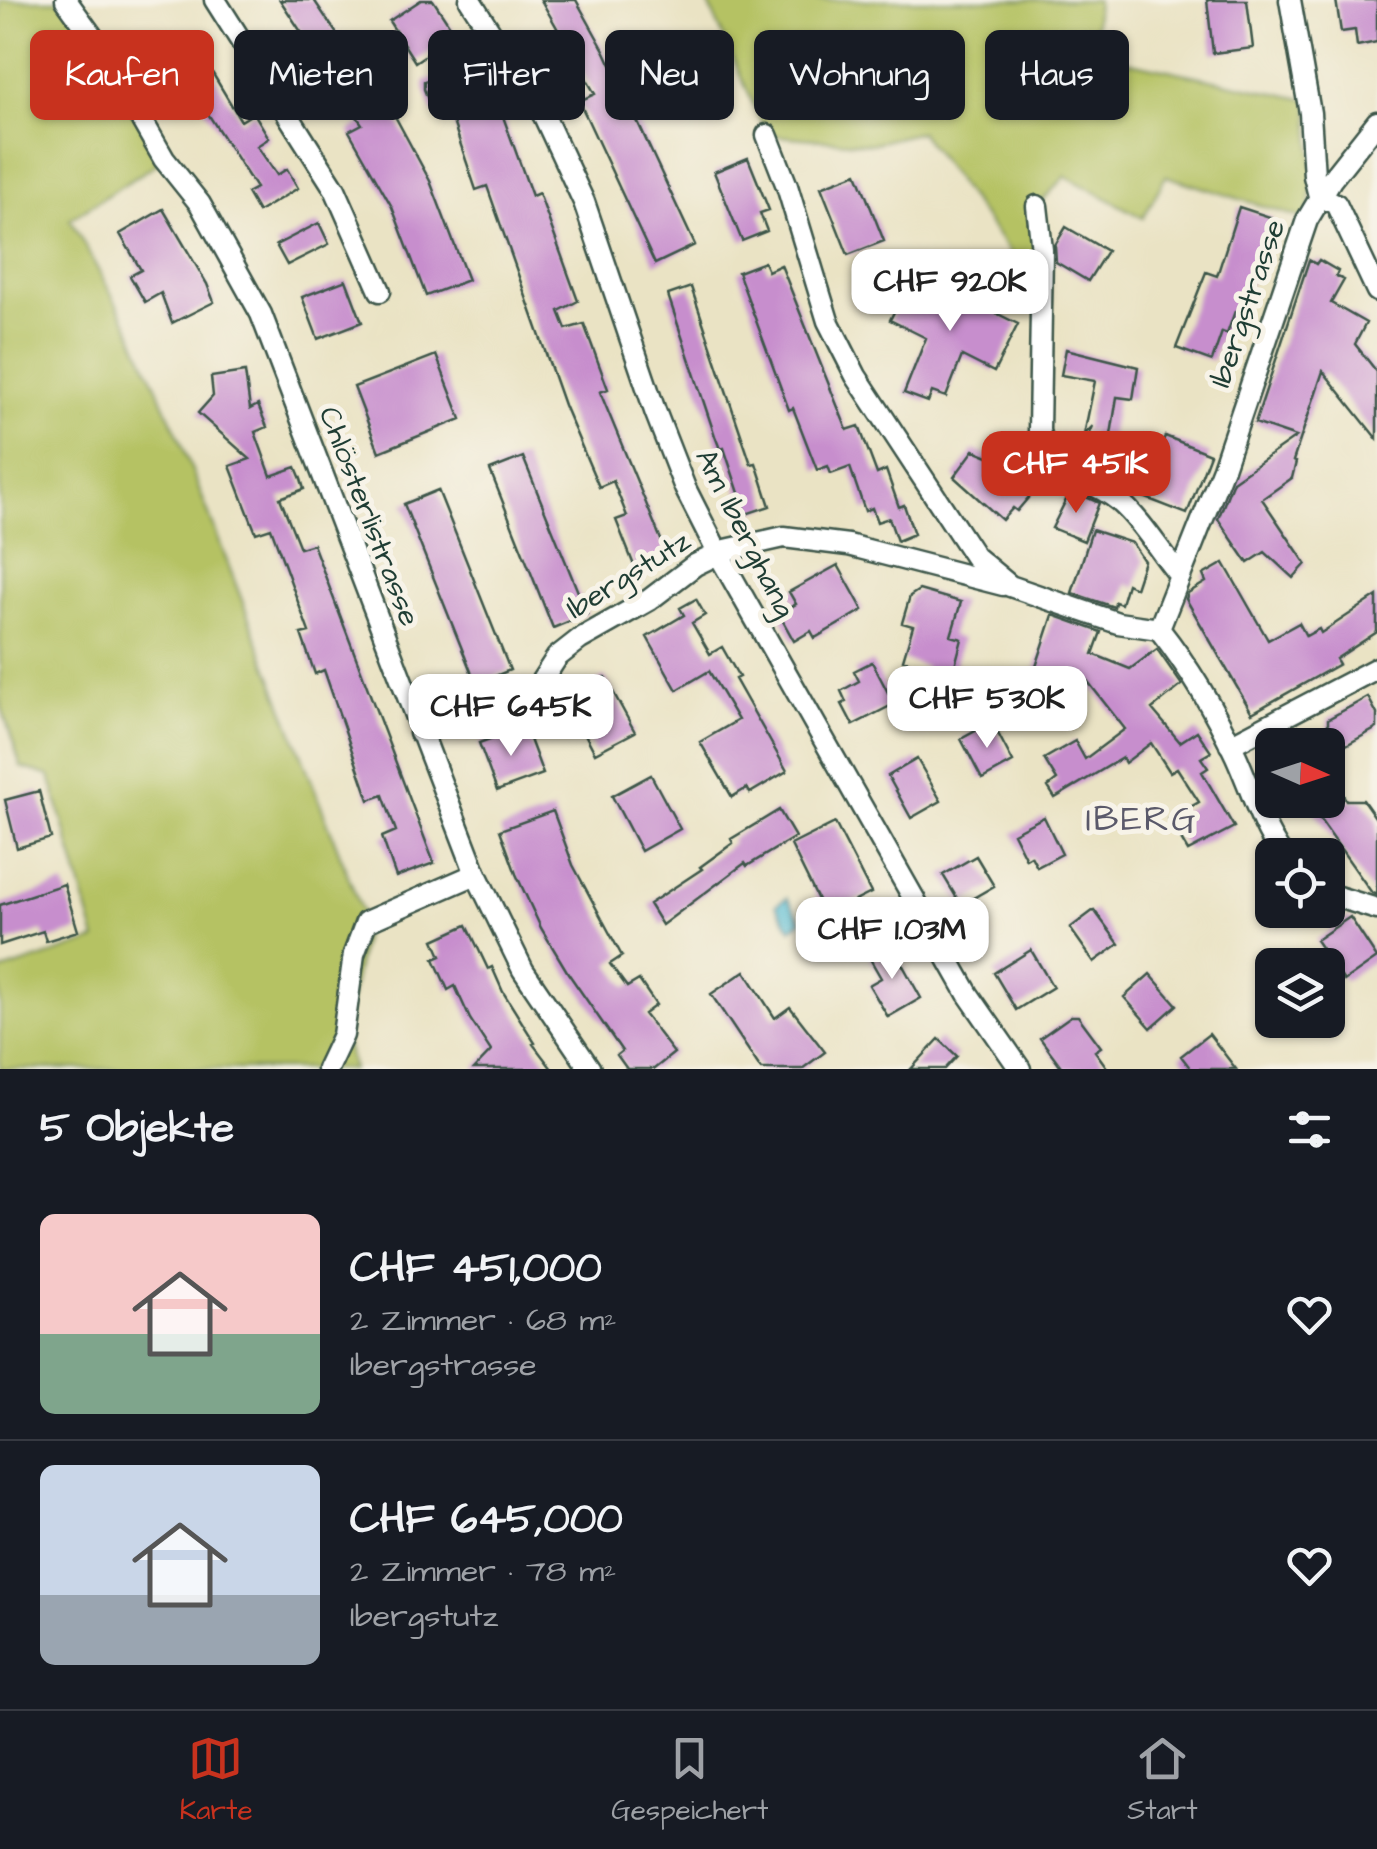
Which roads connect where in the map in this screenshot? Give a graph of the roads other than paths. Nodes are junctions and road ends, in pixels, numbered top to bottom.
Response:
1 (66, 0) edge
2 (214, 0) edge
3 (470, 0) edge
4 (1290, 0) edge
5 (1377, 122) edge
6 (768, 135) dead end
7 (1319, 196) junction
8 (1037, 206) dead end
9 (1377, 290) edge
10 (380, 292) dead end
11 (718, 554) junction
12 (1180, 576) junction
13 (1010, 586) junction
14 (1158, 629) junction
15 (1377, 668) edge
16 (420, 733) junction
17 (1230, 745) junction
18 (1272, 838) edge
19 (476, 874) junction
20 (1345, 899) edge
21 (1377, 909) edge
22 (327, 1069) edge
23 (590, 1069) edge
24 (1020, 1069) edge

1 - 16 street, Chlösterlistrasse
2 - 10 street
3 - 11 street, Am Iberghang
4 - 7 street
5 - 7 street, Ibergstrasse
6 - 13 street
7 - 9 street
7 - 12 street, Ibergstrasse
8 - 12 street
11 - 13 street, Ibergstutz
11 - 16 street, Ibergstutz
11 - 24 street, Am Iberghang
12 - 14 street, Ibergstrasse
13 - 14 street, Ibergstutz
14 - 17 street
15 - 17 street
16 - 19 street, Chlösterlistrasse
17 - 18 street
19 - 22 street
19 - 23 street, Chlösterlistrasse
20 - 21 street

